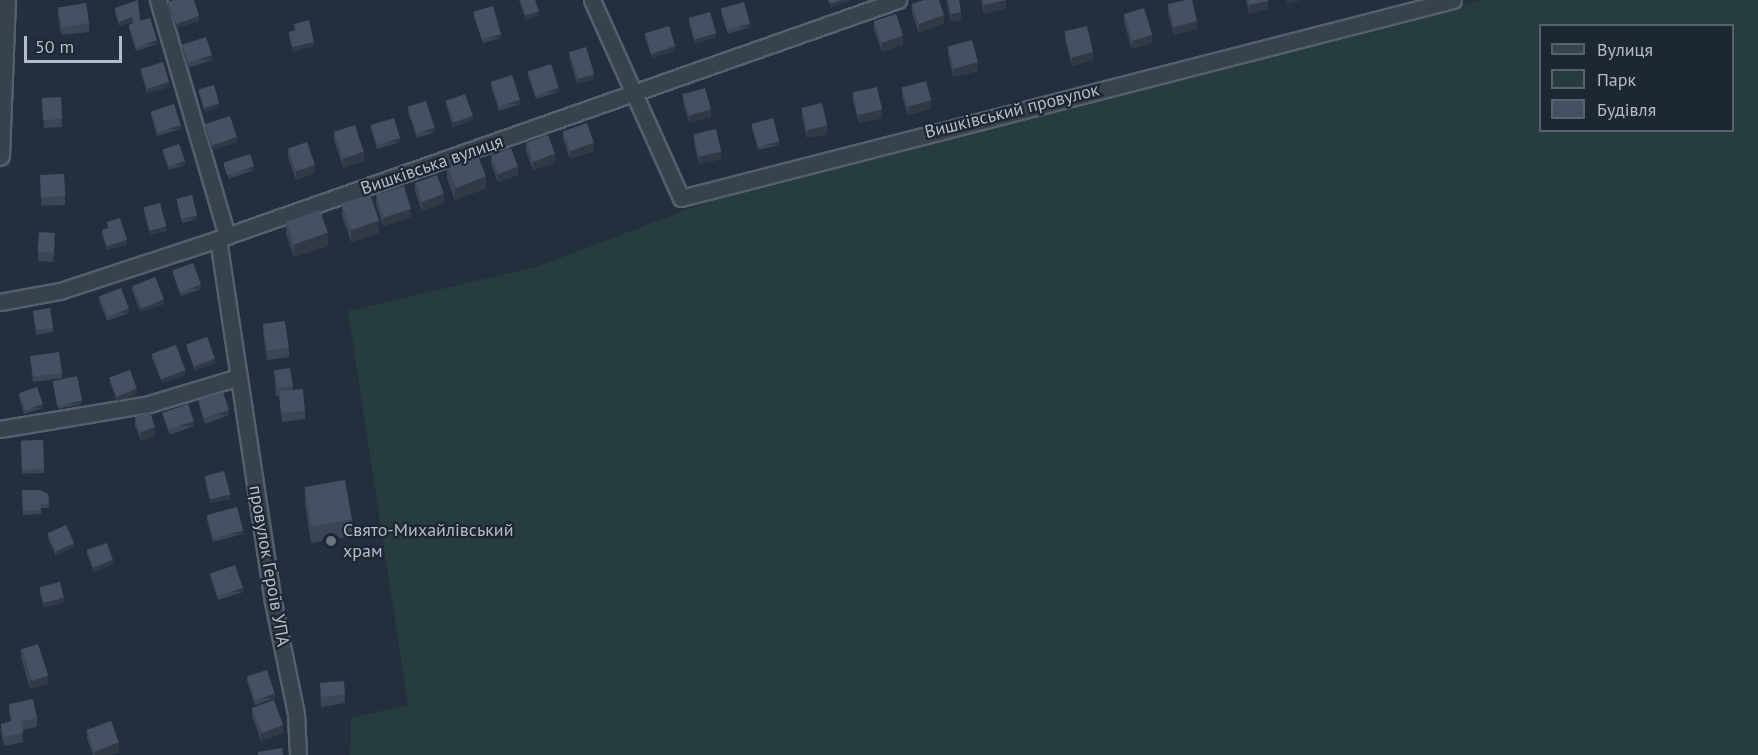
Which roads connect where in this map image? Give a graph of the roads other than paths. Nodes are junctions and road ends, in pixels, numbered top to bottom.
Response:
1 (6, 0) edge
2 (158, 0) edge
3 (592, 0) edge
4 (898, 0) edge
5 (1453, 0) edge
6 (638, 93) junction
7 (0, 156) edge
8 (222, 238) junction
9 (0, 302) edge
10 (239, 377) junction
11 (0, 429) edge
12 (298, 755) edge

1 - 7 street
2 - 8 street
3 - 6 street
4 - 6 street, Вишківська вулиця
5 - 6 street, Вишківський провулок
6 - 8 street, Вишківська вулиця
8 - 9 street, Вишківська вулиця
8 - 10 street, провулок Героїв УПА
10 - 11 street
10 - 12 street, провулок Героїв УПА

